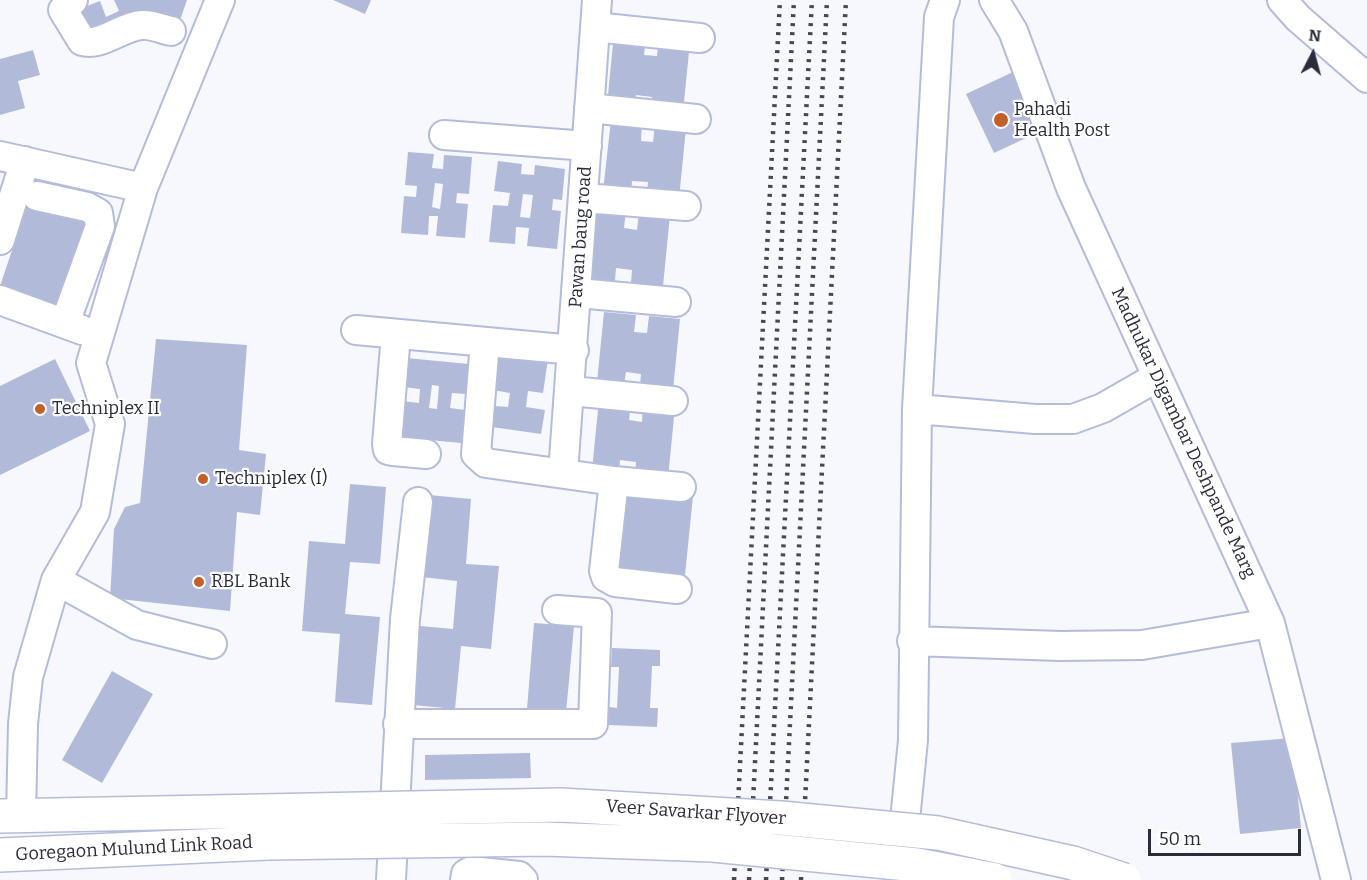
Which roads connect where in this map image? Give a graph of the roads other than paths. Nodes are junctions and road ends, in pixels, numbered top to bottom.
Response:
1 (73, 0) edge
2 (220, 0) edge
3 (945, 0) edge
4 (994, 0) edge
5 (1282, 0) edge
6 (596, 13) edge
7 (171, 31) dead end
8 (700, 38) dead end
9 (1367, 78) edge
10 (590, 108) junction
11 (696, 119) dead end
12 (444, 135) dead end
13 (587, 146) junction
14 (13, 158) edge
15 (63, 170) junction
16 (143, 188) junction
17 (584, 198) junction
18 (686, 206) dead end
19 (0, 240) edge
20 (578, 293) junction
21 (0, 300) edge
22 (676, 302) dead end
23 (65, 323) junction
24 (356, 330) dead end
25 (396, 334) junction
26 (485, 342) junction
27 (574, 350) junction
28 (95, 351) junction
29 (1157, 377) junction
30 (571, 391) junction
31 (673, 401) dead end
32 (917, 409) junction
33 (426, 454) dead end
34 (563, 473) junction
35 (614, 481) junction
36 (681, 487) dead end
37 (418, 502) dead end
38 (56, 580) junction
39 (677, 589) dead end
40 (558, 610) dead end
41 (1270, 622) junction
42 (912, 641) junction
43 (212, 644) dead end
44 (398, 724) junction
45 (262, 811) joint
46 (7, 820) edge
47 (212, 829) junction
48 (0, 840) edge
49 (268, 843) joint
50 (0, 855) edge
51 (391, 880) edge
52 (465, 880) edge
53 (523, 880) edge
54 (899, 880) edge
55 (995, 880) edge
56 (1124, 880) edge
57 (1336, 880) edge

1 - 7 street
2 - 16 street
3 - 32 street
4 - 29 street, Madhukar Digambar Deshpande Marg
5 - 9 street
6 - 8 street
6 - 10 street, Pawan baug road
10 - 11 street
10 - 13 street, Pawan baug road
12 - 13 street
13 - 17 street, Pawan baug road
14 - 15 street
14 - 19 street
15 - 16 street
15 - 23 street
16 - 28 street
17 - 18 street
17 - 20 street, Pawan baug road
20 - 22 street
20 - 27 street, Pawan baug road
21 - 23 street
23 - 28 street
24 - 25 street
25 - 26 street
25 - 33 street
26 - 27 street
26 - 34 street
27 - 30 street, Pawan baug road
28 - 38 street
29 - 32 street
29 - 41 street, Madhukar Digambar Deshpande Marg
30 - 31 street
30 - 34 street, Pawan baug road
32 - 42 street
34 - 35 street
35 - 36 street
35 - 39 street
37 - 44 street
38 - 43 street
38 - 46 street
40 - 44 street
41 - 42 street
41 - 57 street, Madhukar Digambar Deshpande Marg
42 - 54 street
44 - 51 street
45 - 47 main road, Goregaon Mulund Link Road
45 - 56 main road, Veer Savarkar Flyover, bridge
46 - 47 main road, Goregaon Mulund Link Road
47 - 48 main road
47 - 49 main road, Goregaon Mulund Link Road
47 - 50 main road, Goregaon Mulund Link Road
49 - 55 main road, Veer Savarkar Flyover, bridge
52 - 53 street

